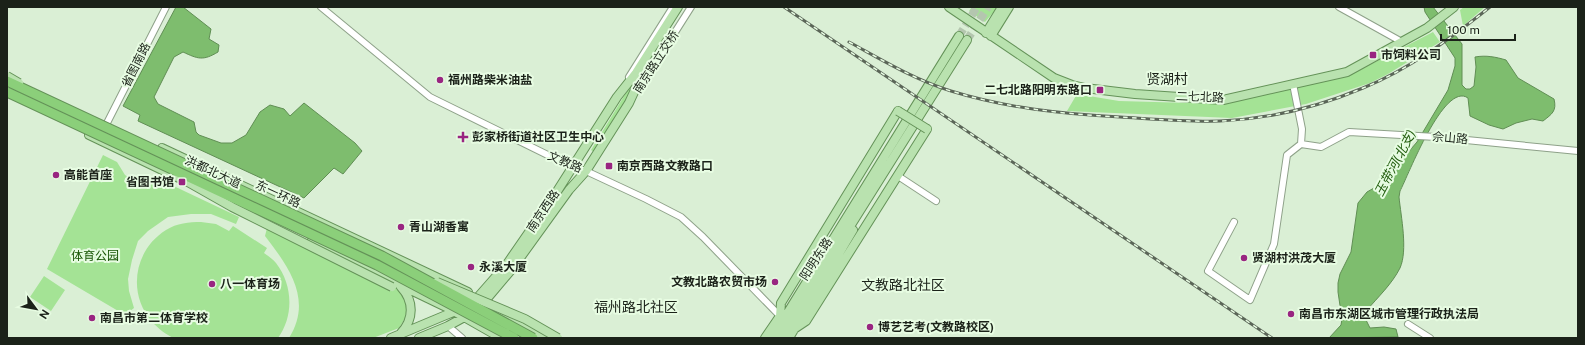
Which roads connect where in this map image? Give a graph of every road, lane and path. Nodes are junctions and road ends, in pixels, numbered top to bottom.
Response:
1 (166, 7) edge
2 (321, 7) edge
3 (673, 7) edge
4 (678, 7) edge
5 (685, 7) edge
6 (691, 7) edge
7 (949, 7) edge
8 (1002, 7) edge
9 (1010, 7) edge
10 (1339, 7) edge
11 (1344, 7) edge
12 (1454, 7) edge
13 (989, 35) junction
14 (959, 36) tunnel mouth
15 (967, 40) tunnel mouth
16 (1403, 41) junction
17 (7, 76) edge
18 (7, 81) edge
19 (1293, 84) junction
20 (7, 92) edge
21 (7, 96) edge
22 (617, 97) junction
23 (47, 100) junction
24 (629, 103) junction
25 (36, 106) junction
26 (107, 123) junction
27 (1301, 144) junction
28 (136, 151) junction
29 (1578, 151) edge
30 (572, 167) junction
31 (586, 171) junction
32 (898, 176) junction
33 (869, 183) junction
34 (873, 190) junction
35 (936, 201) dead end
36 (1234, 222) dead end
37 (408, 270) junction
38 (398, 287) junction
39 (481, 300) junction
40 (455, 312) junction
41 (780, 316) junction
42 (465, 318) junction
43 (1408, 324) dead end
44 (448, 326) junction
45 (794, 329) junction
46 (400, 334) junction
47 (390, 338) edge
48 (419, 338) edge
49 (462, 338) edge
50 (501, 338) edge
51 (514, 338) edge
52 (533, 338) edge
53 (545, 338) edge
54 (558, 338) edge
55 (765, 338) edge
56 (772, 338) edge
57 (780, 338) edge
58 (789, 338) edge
59 (1430, 338) edge

1 - 26 street, 省图南路
2 - 30 street, 文教路
3 - 22 street, 南京路立交桥
4 - 22 main road, 南京路立交桥
5 - 24 main road, 南京路立交桥
6 - 24 street, 南京路立交桥
7 - 13 main road, 二七北路
8 - 13 main road
9 - 13 main road
10 - 16 street
11 - 16 street
12 - 16 main road, 二七北路
13 - 19 main road, 二七北路
14 - 33 main road, 阳明东路
15 - 34 main road, 阳明东路
16 - 19 main road, 二七北路
17 - 23 main road, bridge
17 - 26 main road, 洪都北大道
18 - 23 highway, 东一环路, bridge
19 - 27 street
20 - 25 highway, 东一环路, bridge
21 - 25 main road, bridge
21 - 38 main road, 洪都北大道
22 - 30 main road, 南京西路
23 - 37 highway, 东一环路, bridge
24 - 31 main road, 南京西路
25 - 28 highway, 东一环路, bridge
26 - 39 main road, 洪都北大道
27 - 29 street, 佘山路
27 - 36 street
28 - 38 main road, bridge
28 - 51 highway, 东一环路, bridge
30 - 31 street, 文教路
30 - 39 main road, 南京西路
31 - 39 main road, 南京西路
31 - 41 street, 文教路
32 - 35 street
32 - 41 main road, bridge
32 - 45 main road
33 - 41 main road, 阳明东路
33 - 56 main road, 阳明东路
34 - 45 main road, 阳明东路
34 - 57 main road, 阳明东路
37 - 52 highway, 东一环路, bridge
37 - 54 main road, bridge
38 - 40 main road, 洪都北大道
38 - 46 main road
39 - 40 main road, 南京西路
39 - 42 main road, 南京西路
39 - 53 main road, 洪都北大道
40 - 42 main road, 洪都北大道
40 - 46 main road, 南京西路
41 - 55 main road, 阳明东路
42 - 44 main road, 南京西路
42 - 50 main road, 洪都北大道
43 - 59 street
44 - 48 main road, 南京西路
44 - 49 street
45 - 58 main road, 阳明东路
46 - 47 main road, 南京西路

